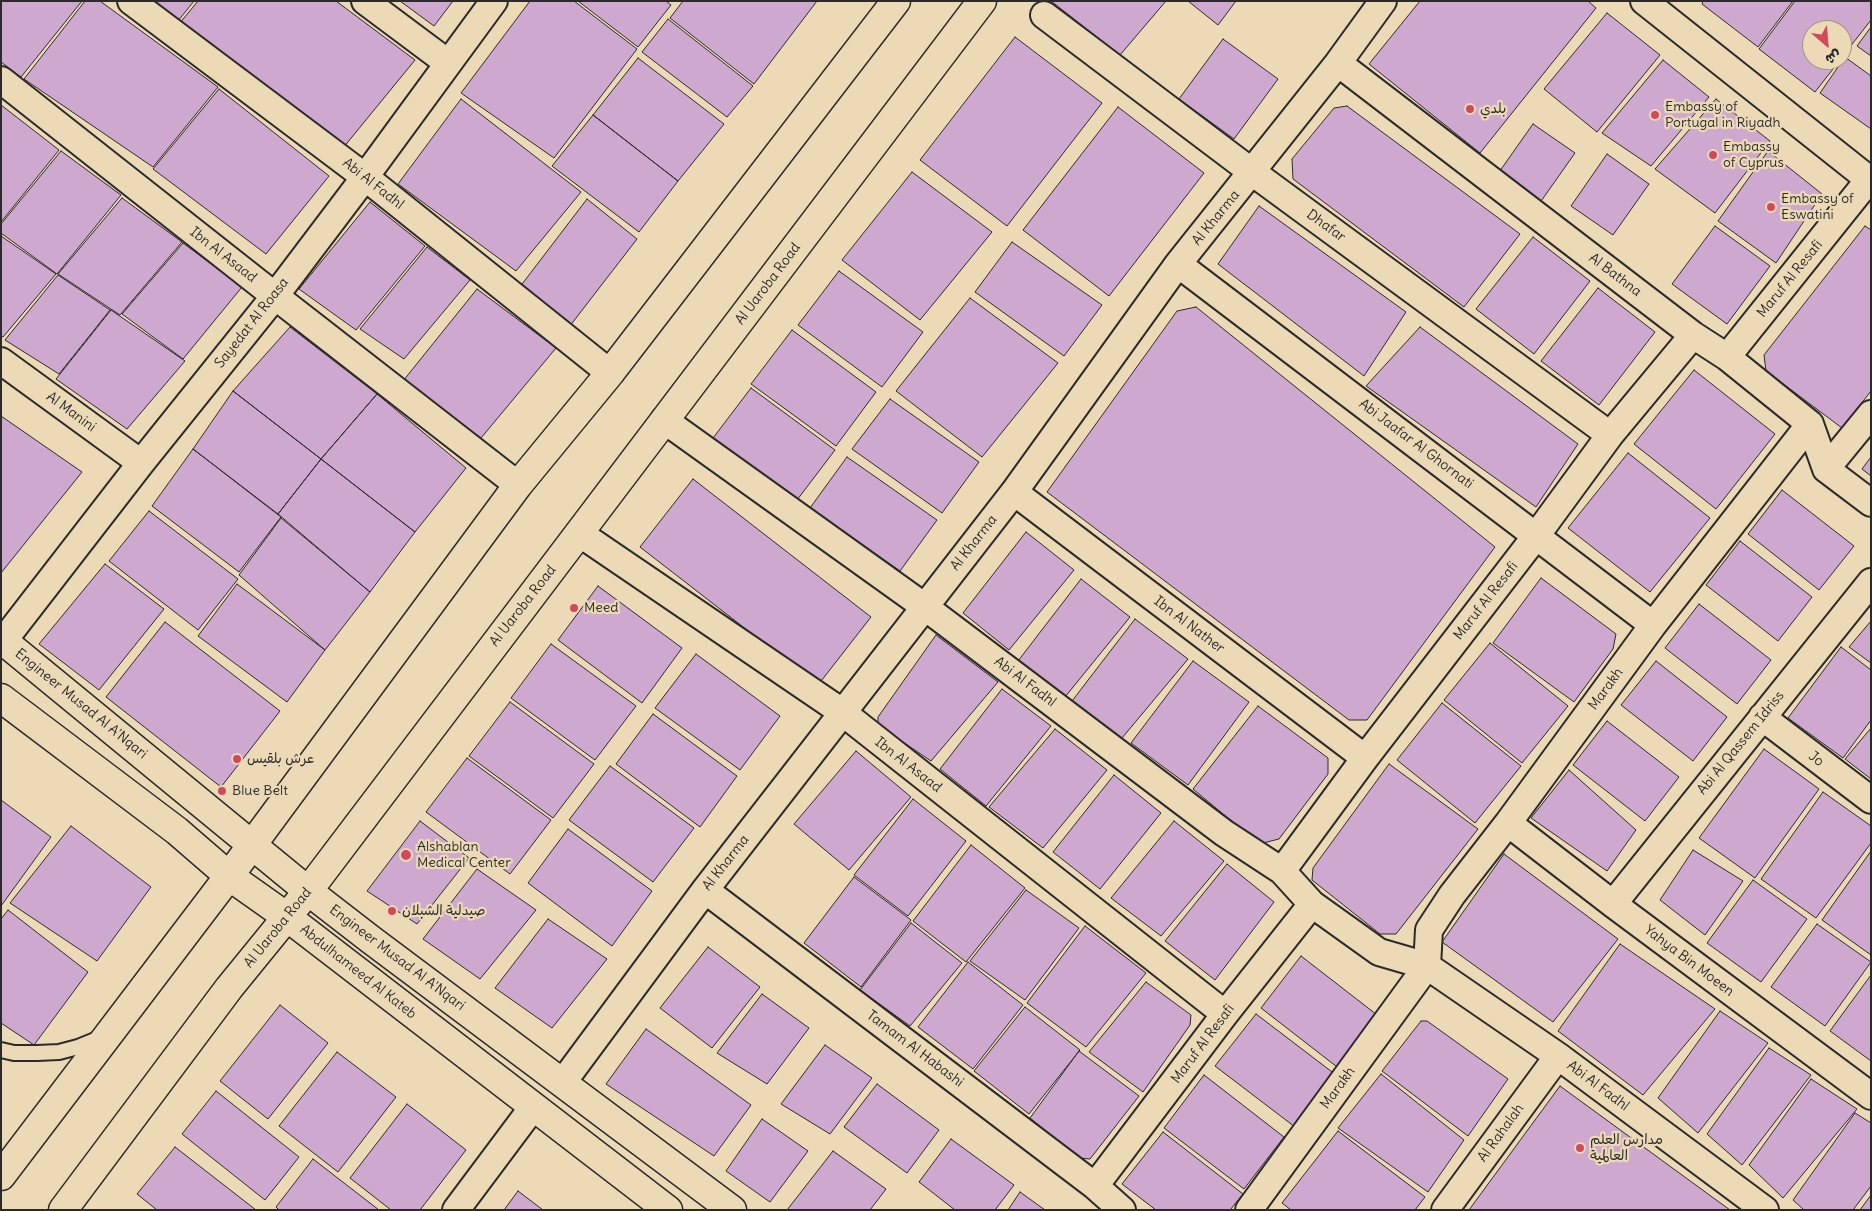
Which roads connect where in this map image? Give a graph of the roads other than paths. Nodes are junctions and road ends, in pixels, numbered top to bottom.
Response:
1 (131, 1) edge
2 (365, 1) edge
3 (494, 1) edge
4 (896, 1) edge
5 (982, 1) edge
6 (1383, 1) edge
7 (1644, 1) edge
8 (1044, 15) dead end
9 (448, 63) junction
10 (1338, 63) junction
11 (1, 80) edge
12 (1252, 172) junction
13 (365, 177) junction
14 (1870, 179) edge
15 (1178, 264) junction
16 (274, 296) junction
17 (1693, 335) junction
18 (1727, 357) junction
19 (1, 361) edge
20 (610, 373) junction
21 (1871, 414) edge
22 (664, 420) junction
23 (1810, 424) junction
24 (1610, 435) junction
25 (141, 463) junction
26 (1826, 469) junction
27 (518, 485) junction
28 (1014, 492) junction
29 (1871, 503) edge
30 (579, 533) junction
31 (1536, 536) junction
32 (1871, 582) edge
33 (925, 607) junction
34 (1653, 625) junction
35 (2, 640) edge
36 (1, 698) edge
37 (842, 712) junction
38 (1762, 717) junction
39 (1365, 758) junction
40 (1871, 800) edge
41 (1508, 823) junction
42 (252, 844) junction
43 (1282, 871) junction
44 (229, 876) junction
45 (706, 890) junction
46 (308, 891) junction
47 (1312, 904) junction
48 (1613, 904) junction
49 (286, 917) junction
50 (1427, 966) junction
51 (1225, 1014) junction
52 (113, 1030) junction
53 (1, 1050) edge
54 (1558, 1056) junction
55 (563, 1082) junction
56 (1871, 1096) edge
57 (533, 1107) junction
58 (1, 1176) edge
59 (1095, 1186) junction
60 (64, 1210) edge
61 (456, 1210) edge
62 (668, 1210) edge
63 (732, 1210) edge
64 (1122, 1210) edge
65 (1249, 1210) edge
66 (1444, 1210) edge
67 (1765, 1210) edge

1 - 13 street, Abi Al Fadhl
2 - 9 street
3 - 9 street, Sayedat Al Roasa
4 - 20 main road
5 - 22 main road, Al Uaroba Road
6 - 10 street, Al Kharma
7 - 14 street
8 - 12 street, Dhafar
9 - 13 street, Sayedat Al Roasa
10 - 12 street, Al Kharma
10 - 17 street, Al Bathna
11 - 16 street, Ibn Al Asaad
12 - 15 street, Al Kharma
12 - 24 street, Dhafar
13 - 16 street, Sayedat Al Roasa
13 - 20 street, Abi Al Fadhl
14 - 18 street, Maruf Al Resafi
15 - 28 street, Al Kharma
15 - 31 street, Abi Jaafar Al Ghornati
16 - 25 street, Sayedat Al Roasa
16 - 27 street, Ibn Al Asaad
17 - 18 street, Al Bathna
17 - 24 street, Maruf Al Resafi
18 - 23 street, Al Bathna
19 - 25 street, Al Manini
20 - 27 main road
21 - 26 street
22 - 30 main road, Al Uaroba Road
22 - 33 street, Abi Al Fadhl
23 - 26 street
23 - 34 street, Marakh
24 - 31 street, Maruf Al Resafi
25 - 35 street, Sayedat Al Roasa
26 - 29 street
27 - 42 main road
28 - 33 street, Al Kharma
28 - 39 street, Ibn Al Nather
30 - 37 street, Ibn Al Asaad
30 - 46 main road, Al Uaroba Road
31 - 34 street, Abi Jaafar Al Ghornati
31 - 39 street, Maruf Al Resafi
32 - 38 street, Abi Al Qassem Idriss
33 - 37 street, Al Kharma
33 - 43 street, Abi Al Fadhl
34 - 41 street, Marakh
35 - 42 main road, Engineer Musad Al A'Nqari
36 - 44 main road, Abdulhameed Al Kateb
37 - 45 street, Al Kharma
37 - 51 street, Ibn Al Asaad
38 - 40 street, Jo
38 - 48 street, Abi Al Qassem Idriss
39 - 43 street, Maruf Al Resafi
41 - 48 street, Yahya Bin Moeen
41 - 50 street, Marakh
42 - 44 main road
42 - 46 main road, Engineer Musad Al A'Nqari
43 - 47 street, Abi Al Fadhl
44 - 49 main road, Abdulhameed Al Kateb
44 - 52 main road
45 - 55 street, Al Kharma
45 - 59 street, Tamam Al Habashi
46 - 49 main road, Al Uaroba Road
46 - 55 main road, Engineer Musad Al A'Nqari
47 - 50 street, Abi Al Fadhl
47 - 51 street, Maruf Al Resafi
48 - 56 street, Yahya Bin Moeen
49 - 57 main road, Abdulhameed Al Kateb
49 - 60 main road, Al Uaroba Road
50 - 54 street, Abi Al Fadhl
50 - 65 street, Marakh
51 - 59 street, Maruf Al Resafi
52 - 53 lane
52 - 58 main road
54 - 66 street, Al Rahalah
54 - 67 street, Abi Al Fadhl
55 - 63 main road, Engineer Musad Al A'Nqari
57 - 61 street
57 - 62 main road, Abdulhameed Al Kateb
59 - 64 street, Tamam Al Habashi

